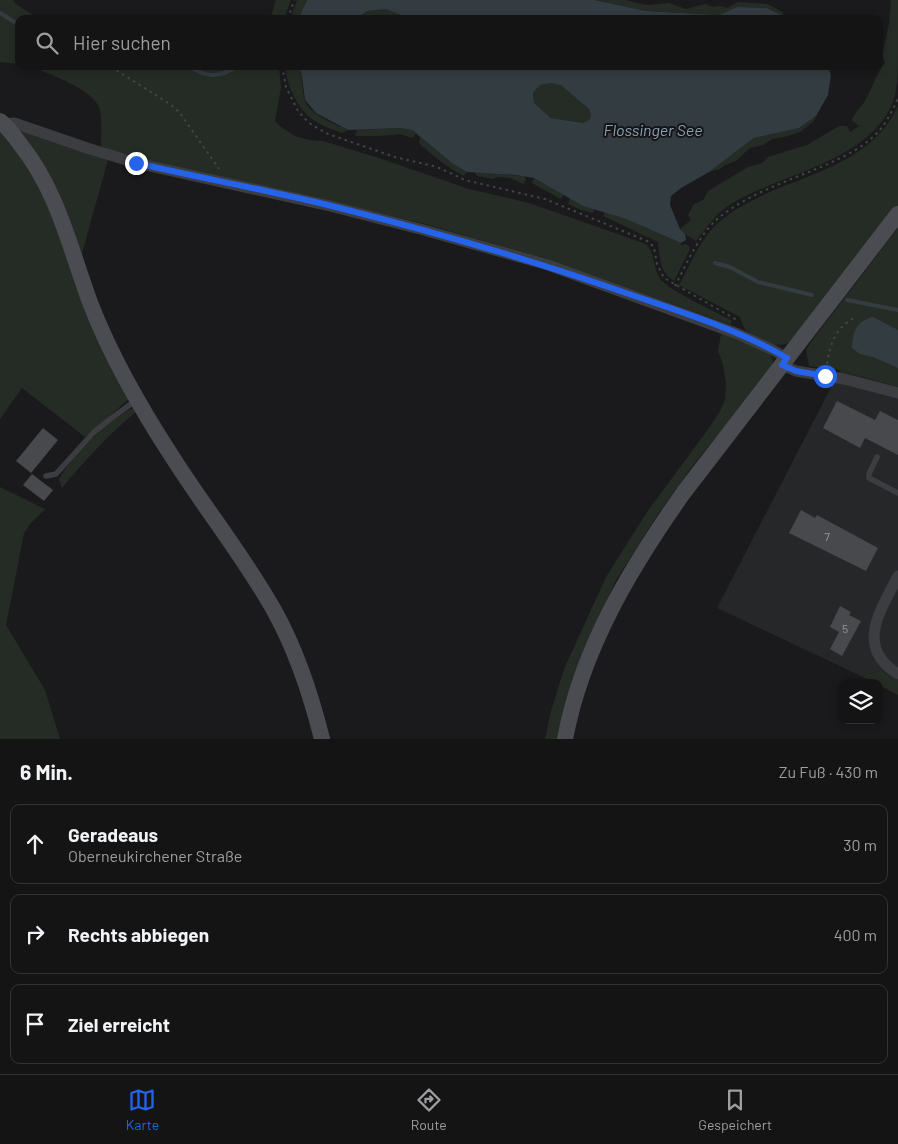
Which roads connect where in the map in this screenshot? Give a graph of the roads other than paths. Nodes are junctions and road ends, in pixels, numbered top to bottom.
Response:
1 (2, 123) edge
2 (898, 214) edge
3 (785, 362) junction
4 (898, 393) edge
5 (137, 400) junction
6 (877, 457) dead end
7 (46, 476) dead end
8 (898, 493) edge
9 (898, 576) edge
10 (898, 674) edge
11 (322, 739) edge
12 (565, 739) edge

1 - 3 street
1 - 5 main road
2 - 3 main road
3 - 4 street
3 - 12 main road
5 - 7 lane
5 - 11 main road
6 - 8 lane
9 - 10 street

